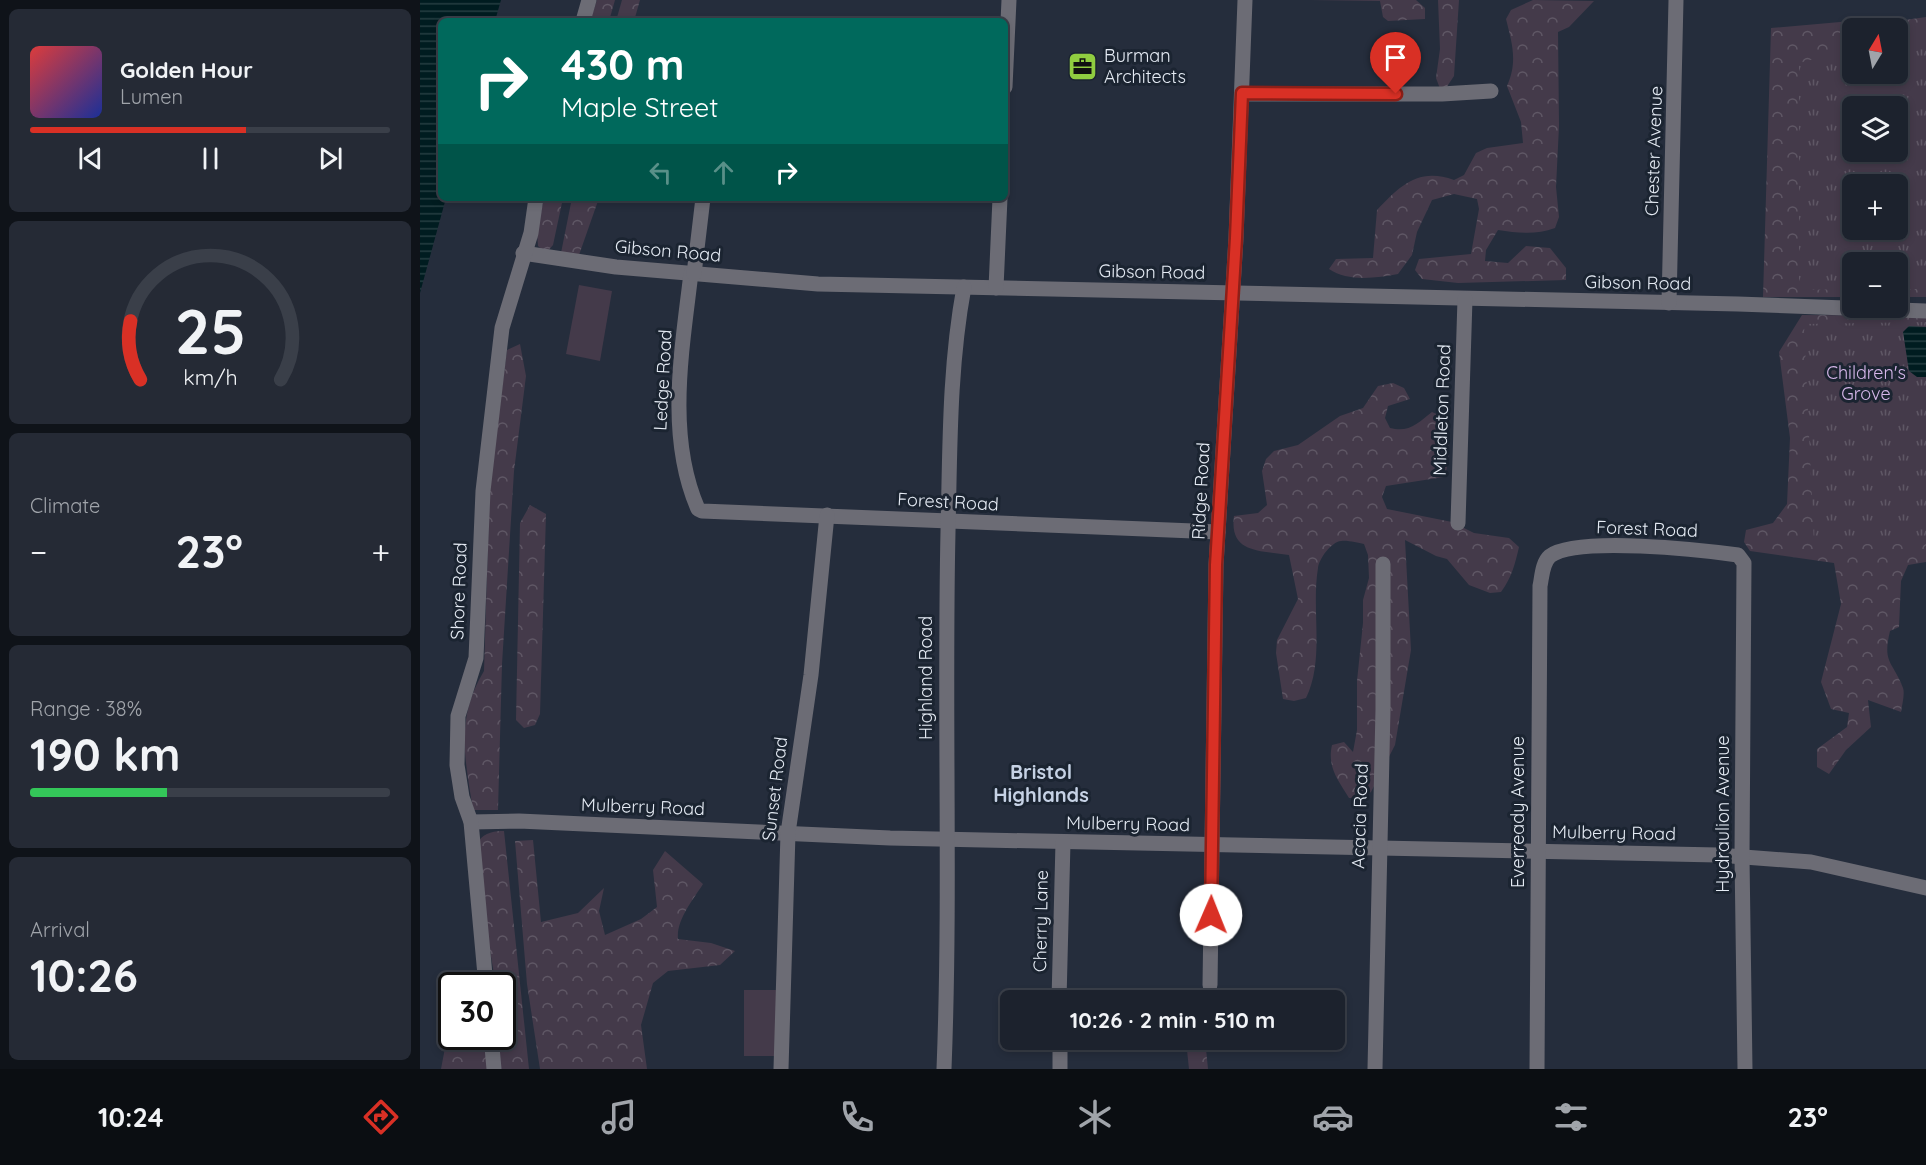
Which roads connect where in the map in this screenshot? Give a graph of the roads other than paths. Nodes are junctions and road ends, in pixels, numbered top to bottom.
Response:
1 (589, 0) edge
2 (1009, 0) edge
3 (1245, 0) edge
4 (1676, 0) edge
5 (584, 18) edge
6 (1008, 22) edge
7 (1491, 91) dead end
8 (1242, 93) junction
9 (536, 201) edge
10 (704, 201) edge
11 (1000, 201) edge
12 (523, 253) junction
13 (692, 273) junction
14 (964, 287) junction
15 (996, 288) junction
16 (1233, 294) junction
17 (1465, 299) junction
18 (1669, 303) junction
19 (1926, 311) edge
20 (690, 488) joint
21 (827, 515) junction
22 (948, 522) junction
23 (1458, 523) dead end
24 (1218, 532) junction
25 (1550, 556) joint
26 (1742, 559) joint
27 (1383, 564) dead end
28 (471, 822) junction
29 (788, 833) junction
30 (946, 840) junction
31 (1063, 842) junction
32 (1212, 845) junction
33 (1378, 849) junction
34 (1538, 851) junction
35 (1742, 857) junction
36 (1926, 888) edge
37 (485, 972) edge
38 (1210, 985) dead end
39 (1059, 990) edge
40 (492, 1050) edge
41 (1060, 1050) edge
42 (494, 1069) edge
43 (781, 1069) edge
44 (944, 1069) edge
45 (1060, 1069) edge
46 (1375, 1069) edge
47 (1537, 1069) edge
48 (1745, 1069) edge

1 - 5 street
2 - 6 street
3 - 8 street, Ridge Road
4 - 18 street, Chester Avenue
7 - 8 street
8 - 16 street, Ridge Road
9 - 12 street, Shore Road
10 - 13 street, Ledge Road
11 - 15 street
12 - 13 street, Gibson Road
12 - 28 street, Shore Road
13 - 14 street, Gibson Road
13 - 20 street, Ledge Road
14 - 15 street, Gibson Road
14 - 22 street, Highland Road
15 - 16 street, Gibson Road
16 - 17 street, Gibson Road
16 - 24 street, Ridge Road
17 - 18 street, Gibson Road
17 - 23 street, Middleton Road
18 - 19 street, Gibson Road
20 - 21 street, Forest Road
21 - 22 street, Forest Road
21 - 29 street, Sunset Road
22 - 24 street, Forest Road
22 - 30 street, Highland Road
24 - 32 street, Ridge Road
25 - 26 street, Forest Road
25 - 34 street, Everready Avenue
26 - 35 street, Hydraulion Avenue
27 - 33 street, Acacia Road
28 - 29 street, Mulberry Road
28 - 37 street, Shore Road
29 - 30 street, Mulberry Road
29 - 43 street, Sunset Road
30 - 31 street, Mulberry Road
30 - 44 street, Highland Road
31 - 32 street, Mulberry Road
31 - 39 street, Cherry Lane
32 - 33 street, Mulberry Road
32 - 38 street, Ridge Road
33 - 34 street, Mulberry Road
33 - 46 street, Acacia Road
34 - 35 street, Mulberry Road
34 - 47 street, Everready Avenue
35 - 36 street, Mulberry Road
35 - 48 street, Hydraulion Avenue
40 - 42 street
41 - 45 street

